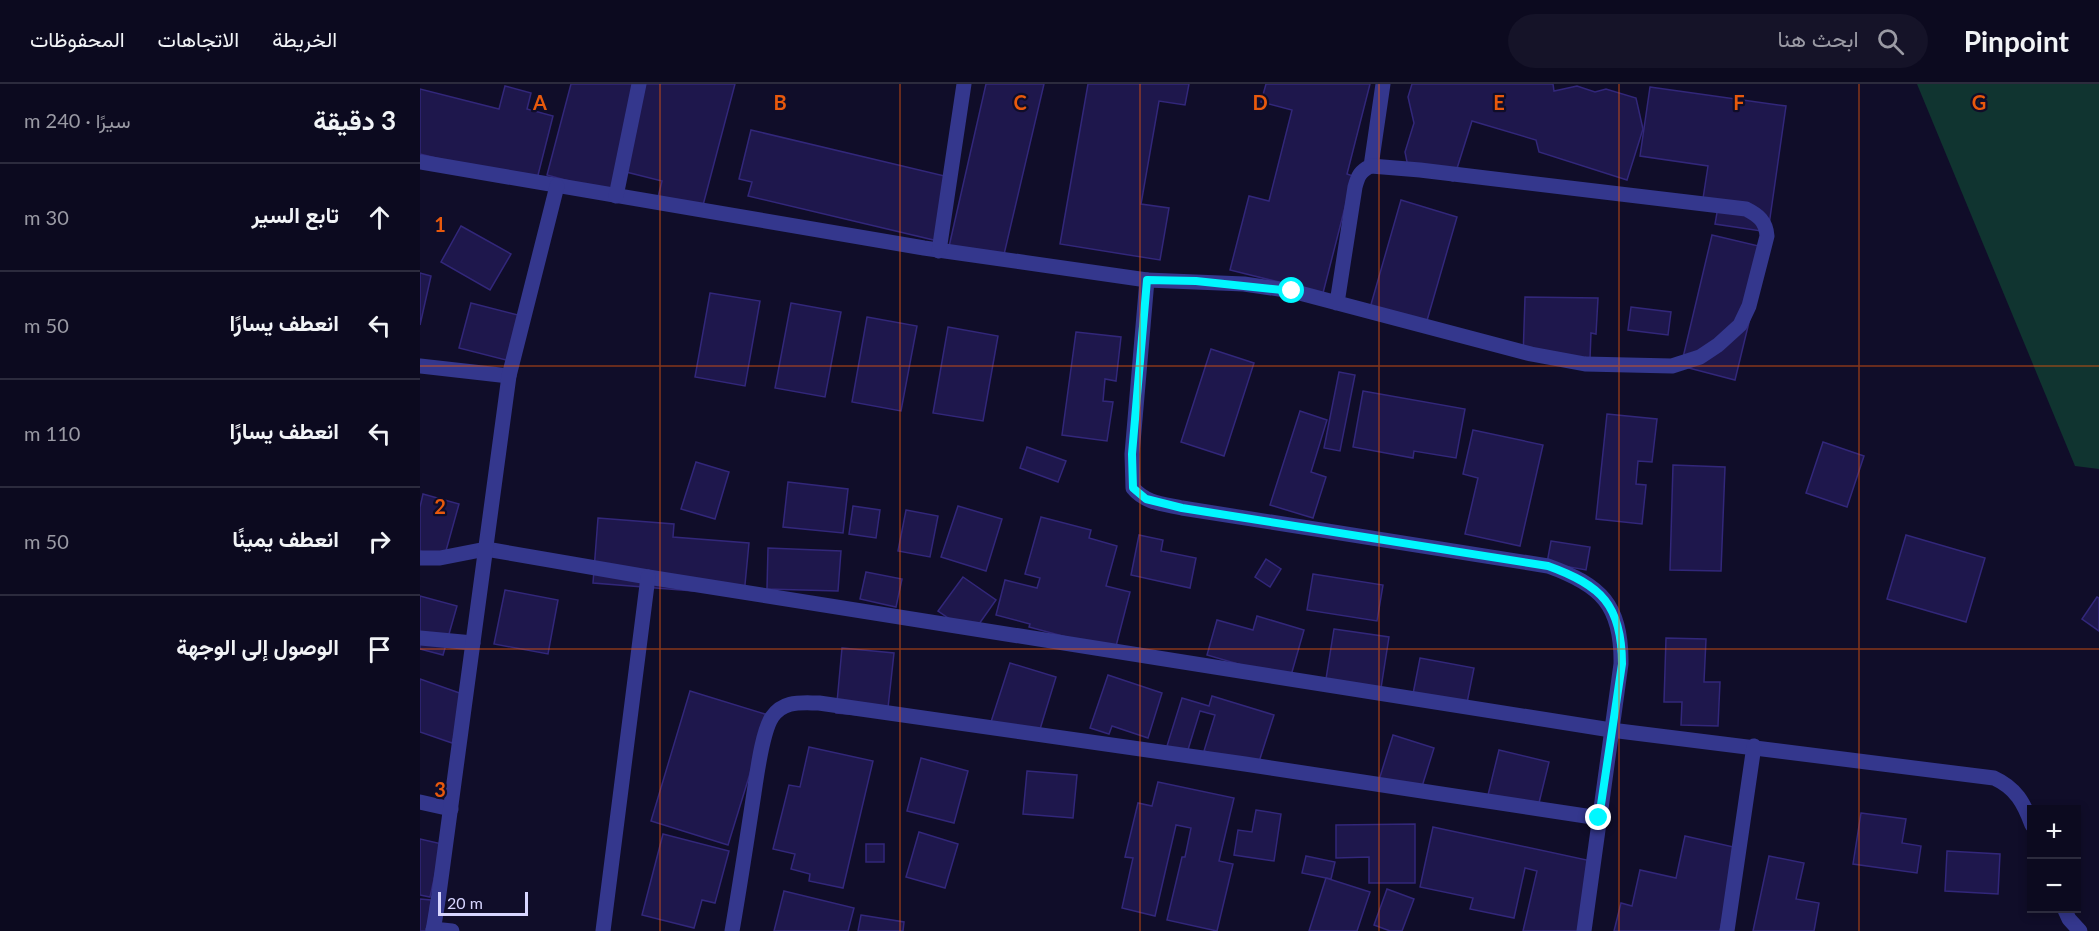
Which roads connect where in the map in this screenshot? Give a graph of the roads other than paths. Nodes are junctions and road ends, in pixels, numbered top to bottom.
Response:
1 (639, 84) edge
2 (964, 84) edge
3 (1383, 84) edge
4 (420, 162) edge
5 (1371, 166) junction
6 (557, 186) junction
7 (616, 196) junction
8 (939, 250) junction
9 (1147, 280) junction
10 (1337, 303) junction
11 (420, 366) edge
12 (509, 376) junction
13 (486, 549) junction
14 (420, 558) edge
15 (648, 577) junction
16 (420, 638) edge
17 (473, 643) junction
18 (1611, 730) junction
19 (1754, 746) junction
20 (420, 802) edge
21 (451, 809) junction
22 (2027, 816) edge
23 (1599, 818) junction
24 (2066, 913) edge
25 (433, 930) edge
26 (452, 931) edge
27 (603, 931) edge
28 (732, 931) edge
29 (1584, 931) edge
30 (1727, 931) edge
31 (2080, 931) edge

1 - 7 street
2 - 8 street
3 - 5 street
4 - 6 street
5 - 10 street
5 - 10 street
6 - 7 street
6 - 12 street
7 - 8 street
8 - 9 street
9 - 10 street
9 - 18 street
11 - 12 street
12 - 13 street
13 - 14 street
13 - 15 street
13 - 17 street
15 - 18 street
15 - 27 street
16 - 17 street
17 - 21 street
18 - 19 street
18 - 23 street
19 - 22 street
19 - 30 street
20 - 21 street
21 - 25 street
23 - 28 street
23 - 29 street
24 - 31 street
25 - 26 street

